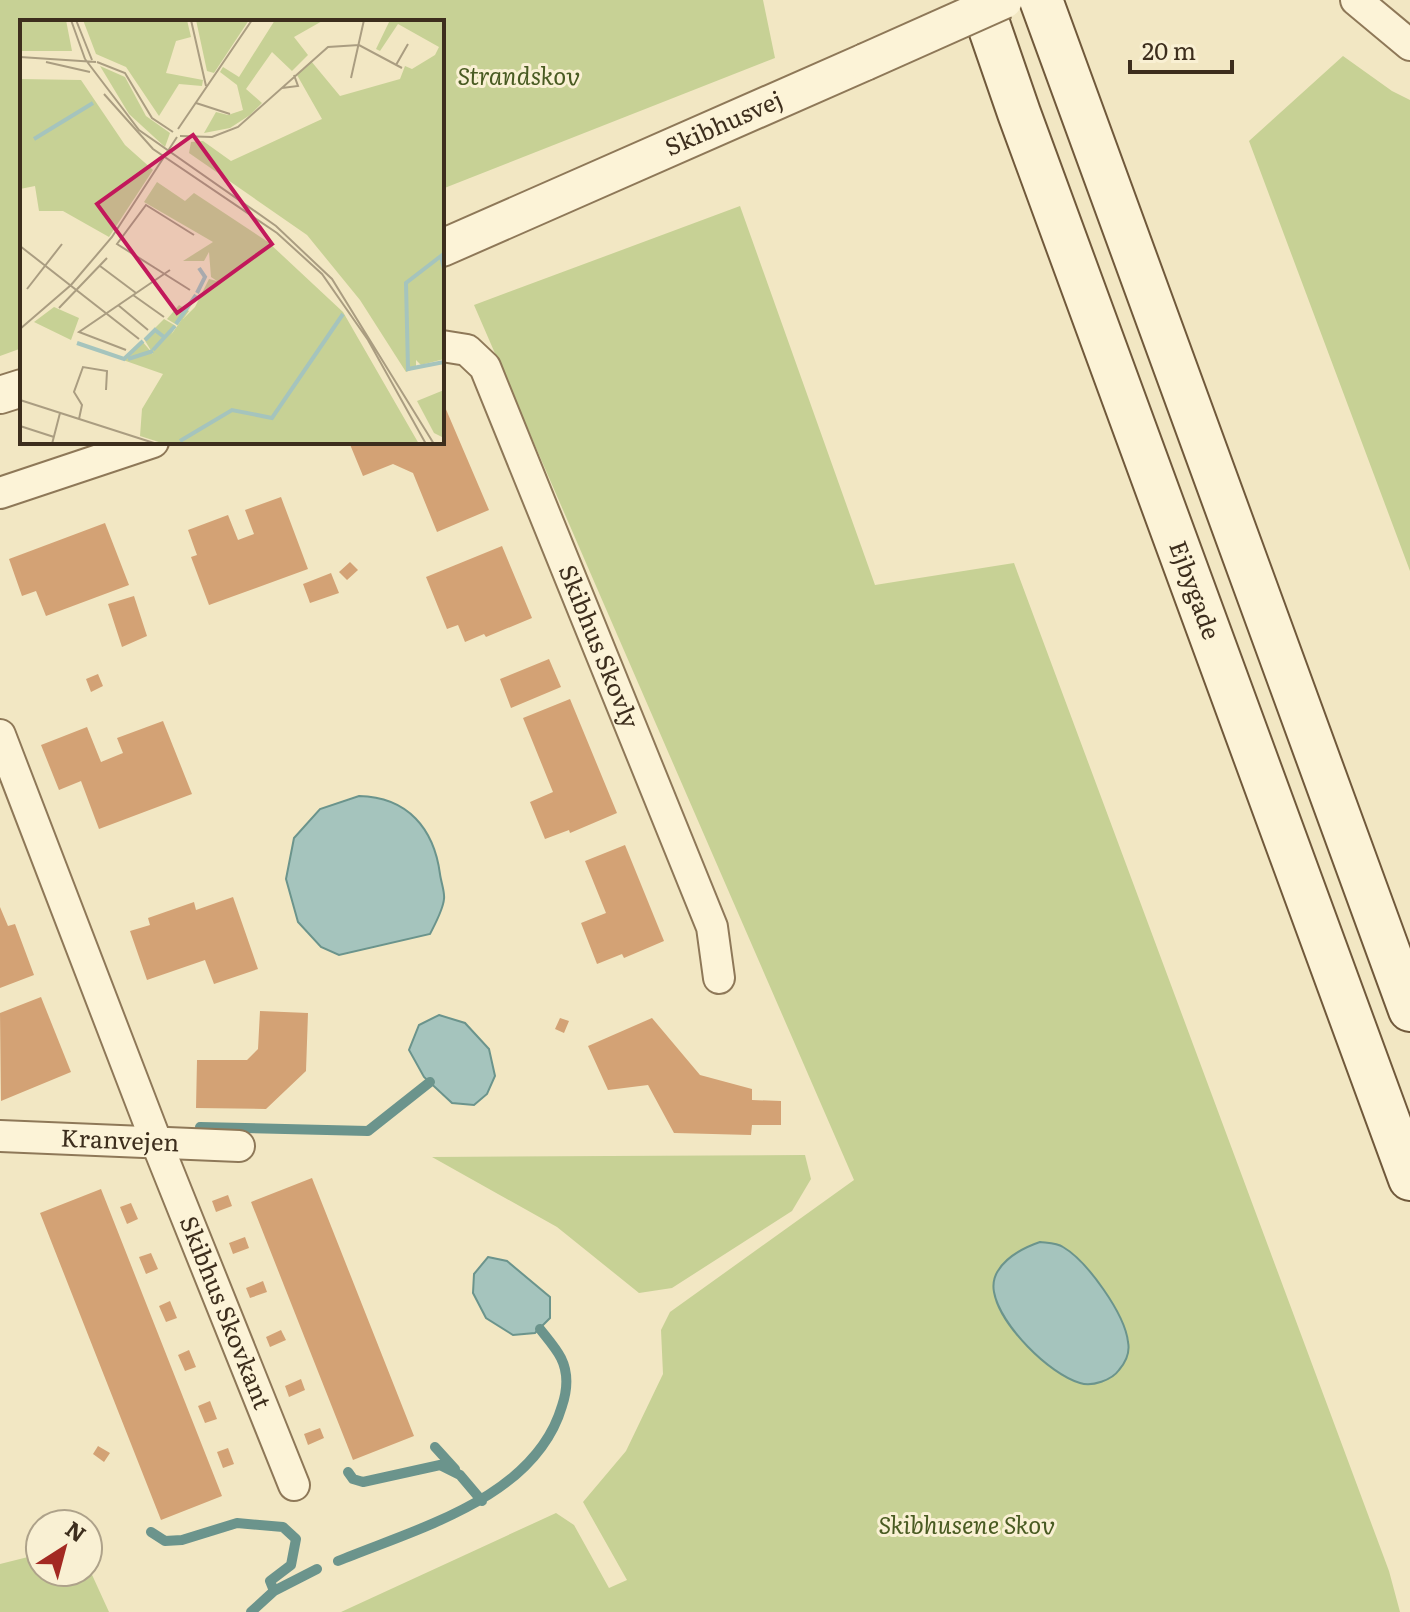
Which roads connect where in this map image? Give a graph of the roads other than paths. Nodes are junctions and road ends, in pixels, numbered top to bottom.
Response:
1 (980, 0) edge
2 (1004, 0) edge
3 (1041, 0) edge
4 (1360, 2) edge
5 (1410, 45) edge
6 (444, 247) edge
7 (444, 346) edge
8 (20, 389) edge
9 (0, 395) edge
10 (147, 444) edge
11 (0, 493) edge
12 (0, 735) edge
13 (719, 978) dead end
14 (1410, 1010) edge
15 (0, 1136) edge
16 (156, 1141) junction
17 (239, 1146) dead end
18 (1410, 1179) edge
19 (294, 1485) dead end

1 - 18 main road, Ejbygade
2 - 6 street, Skibhusvej, bridge
3 - 14 main road
4 - 5 street
7 - 13 street, Skibhus Skovly
8 - 9 street
10 - 11 street
12 - 16 street
15 - 16 street, Kranvejen
16 - 17 street, Kranvejen
16 - 19 street, Skibhus Skovkant

